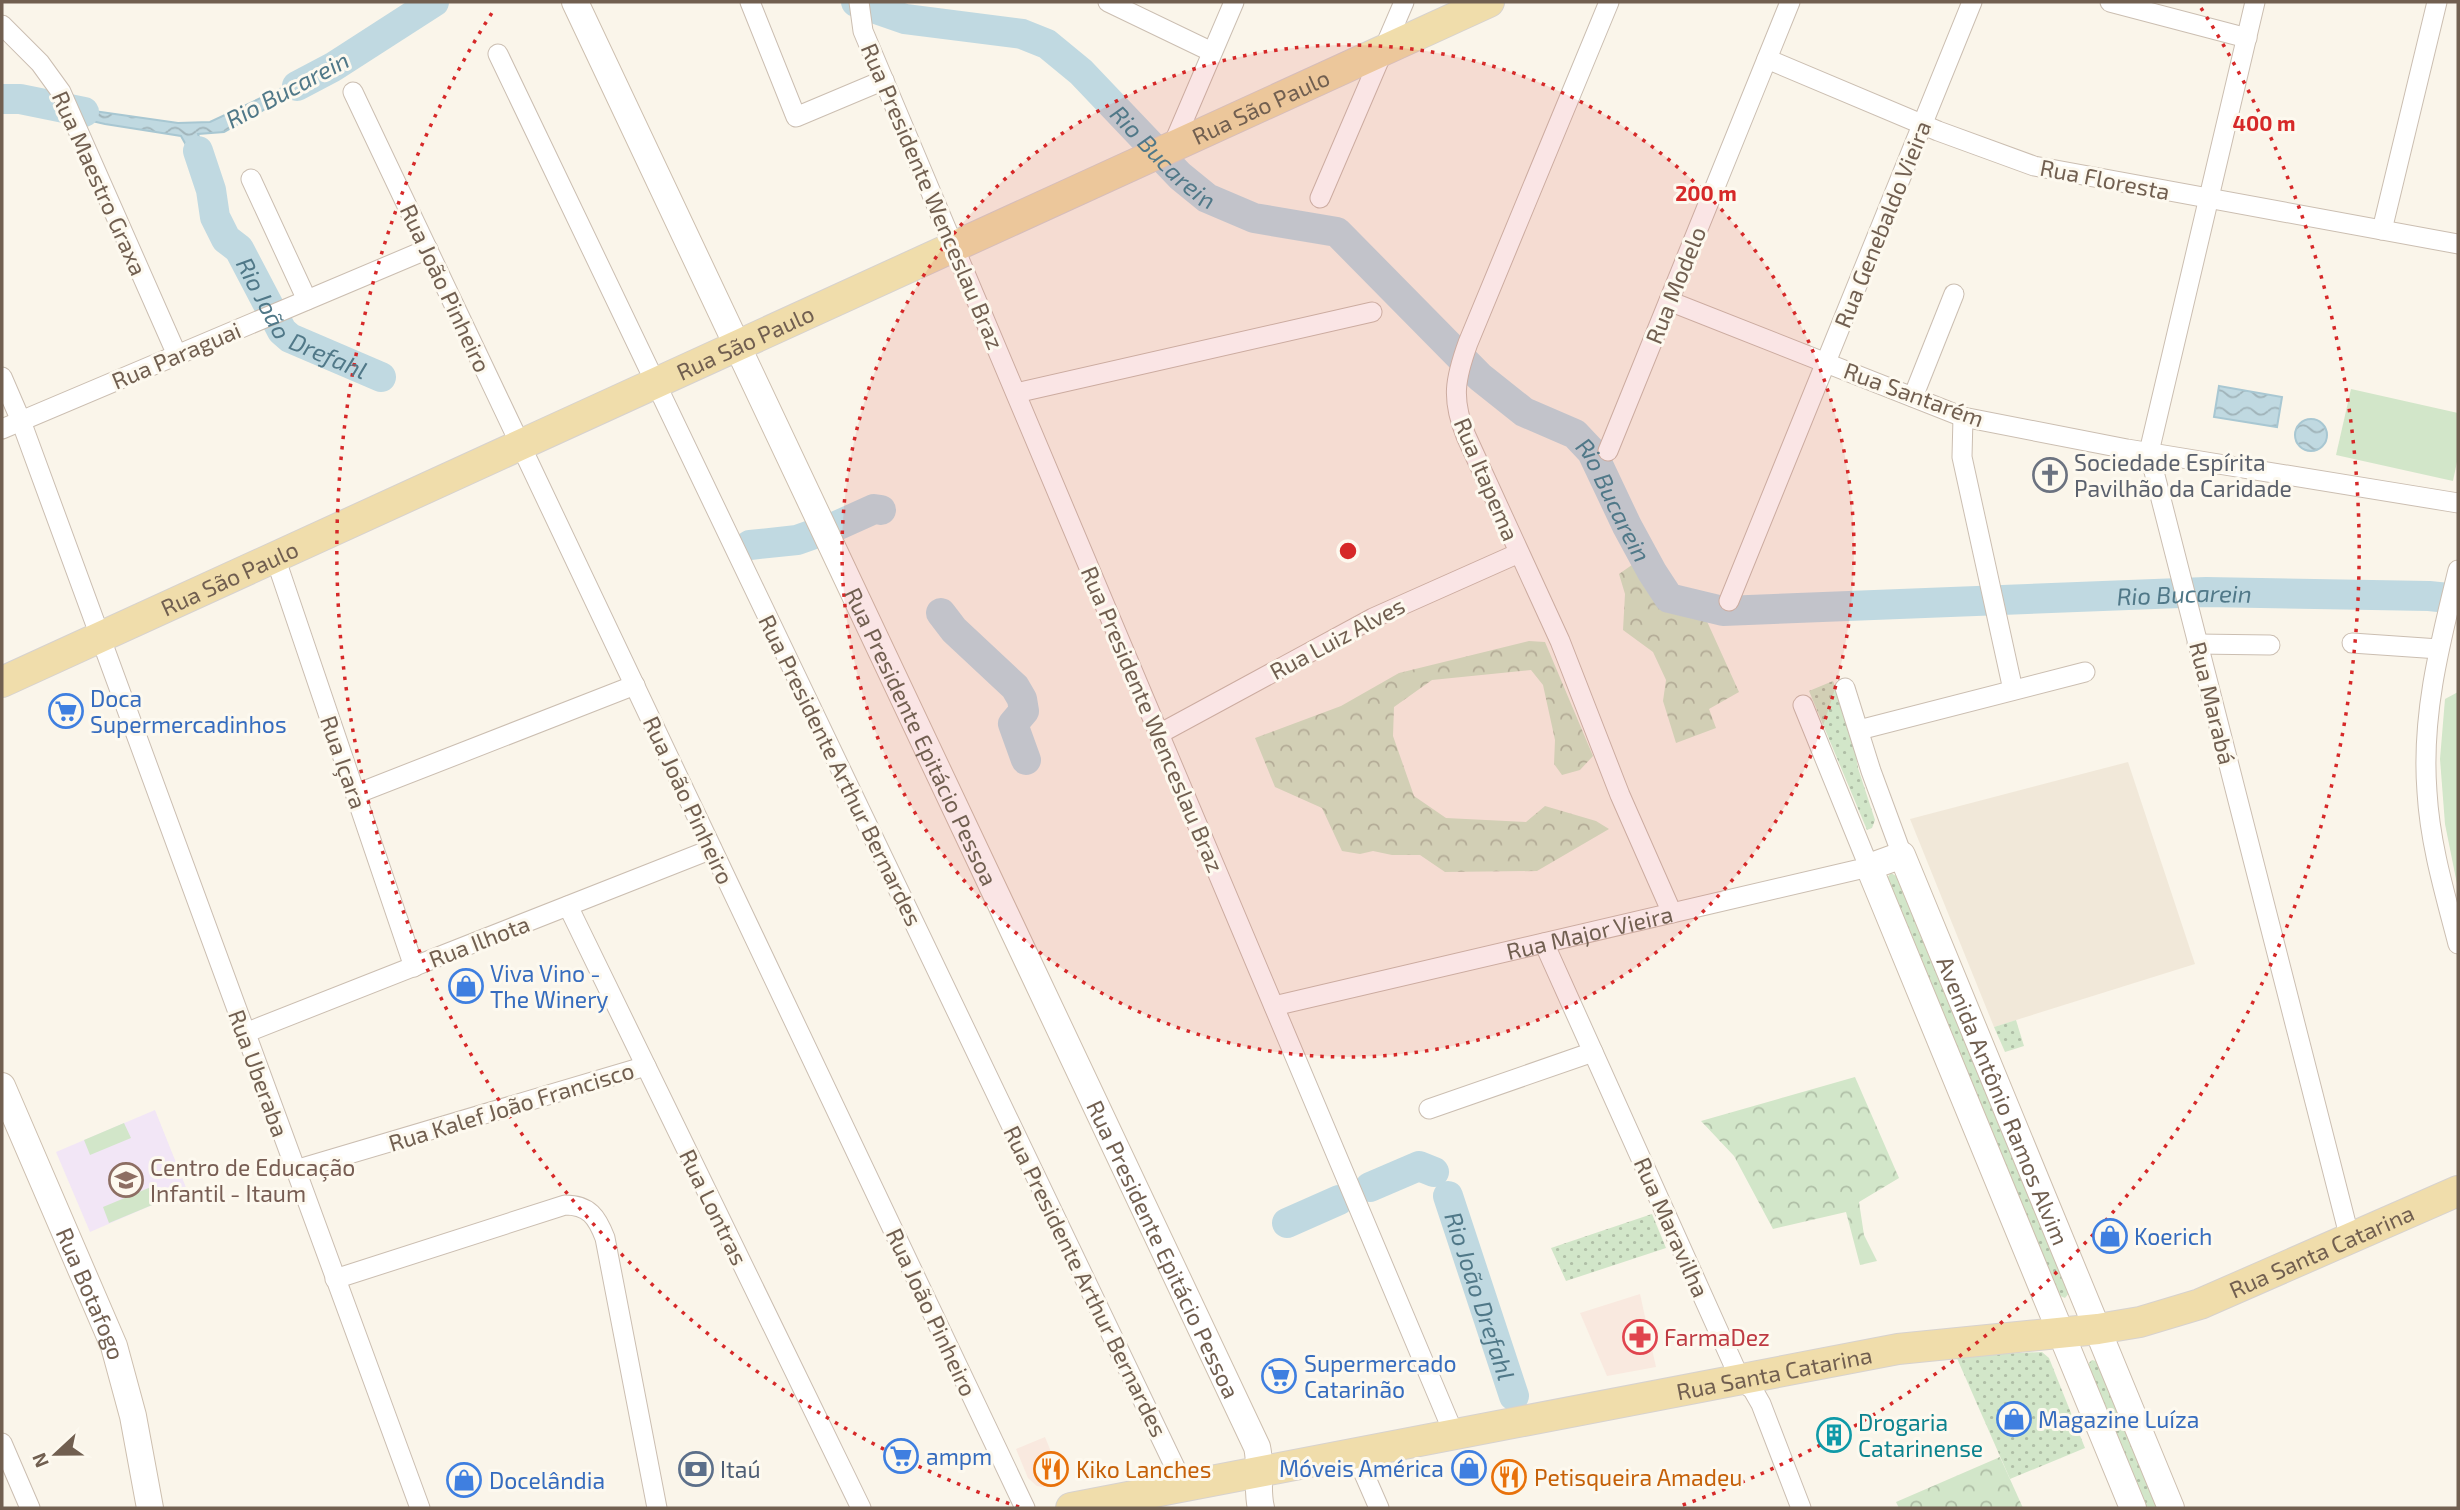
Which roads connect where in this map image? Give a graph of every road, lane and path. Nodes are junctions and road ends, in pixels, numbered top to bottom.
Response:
1 (575, 2) edge
2 (750, 2) edge
3 (1108, 2) edge
4 (1234, 2) edge
5 (1404, 2) edge
6 (1489, 2) edge
7 (1608, 2) edge
8 (1790, 2) edge
9 (1972, 2) edge
10 (2110, 2) edge
11 (2255, 2) edge
12 (2437, 2) edge
13 (859, 6) edge
14 (2, 25) edge
15 (2247, 38) junction
16 (1383, 50) junction
17 (1212, 52) junction
18 (498, 54) dead end
19 (1767, 59) junction
20 (884, 80) junction
21 (353, 92) dead end
22 (1923, 124) junction
23 (1161, 152) junction
24 (251, 179) dead end
25 (1320, 198) dead end
26 (2208, 199) junction
27 (2382, 230) junction
28 (2458, 244) edge
29 (954, 246) junction
30 (428, 249) junction
31 (1954, 293) dead end
32 (307, 300) junction
33 (1669, 301) junction
34 (1372, 312) dead end
35 (738, 345) junction
36 (177, 355) junction
37 (1826, 363) junction
38 (2, 377) edge
39 (655, 383) junction
40 (1016, 393) junction
41 (1913, 397) junction
42 (1963, 417) junction
43 (21, 421) junction
44 (2, 429) edge
45 (520, 444) junction
46 (1608, 451) dead end
47 (2149, 452) junction
48 (2458, 503) edge
49 (1519, 553) junction
50 (275, 557) junction
51 (2456, 578) edge
52 (1729, 601) dead end
53 (99, 637) junction
54 (2352, 643) dead end
55 (2197, 644) junction
56 (2270, 645) dead end
57 (2439, 649) junction
58 (2084, 672) dead end
59 (2, 682) edge
60 (635, 685) junction
61 (1845, 688) dead end
62 (2013, 690) junction
63 (1803, 705) dead end
64 (1859, 730) junction
65 (1159, 734) junction
66 (356, 794) junction
67 (712, 849) junction
68 (1902, 855) junction
69 (1869, 867) junction
70 (568, 906) junction
71 (1672, 913) junction
72 (1544, 943) junction
73 (2458, 944) edge
74 (414, 967) junction
75 (1274, 1006) junction
76 (245, 1033) junction
77 (1593, 1052) junction
78 (646, 1066) junction
79 (2, 1086) edge
80 (1429, 1109) dead end
81 (295, 1170) junction
82 (2458, 1191) edge
83 (2350, 1239) junction
84 (335, 1279) junction
85 (2098, 1329) junction
86 (2061, 1333) junction
87 (1740, 1379) junction
88 (1454, 1434) junction
89 (2, 1443) edge
90 (1355, 1453) junction
91 (1259, 1472) junction
92 (1184, 1486) junction
93 (30, 1508) edge
94 (150, 1508) edge
95 (420, 1508) edge
96 (657, 1508) edge
97 (861, 1508) edge
98 (1025, 1508) edge
99 (1071, 1508) edge
100 (1261, 1508) edge
101 (1379, 1508) edge
102 (1801, 1508) edge
103 (2133, 1508) edge
104 (2172, 1508) edge

1 - 35 street, Rua Presidente Epitácio Pessoa
2 - 20 street
3 - 17 street
4 - 17 street
5 - 16 street
6 - 16 main road, Rua São Paulo
7 - 49 street, Rua Itapema
8 - 19 street, Rua Modelo
9 - 22 street, Rua Genebaldo Vieira
10 - 15 street
11 - 15 street, Rua Marabá
12 - 27 street
13 - 20 street, Rua Presidente Wenceslau Braz
14 - 36 street, Rua Maestro Graxa
15 - 26 street, Rua Marabá
16 - 23 main road, Rua São Paulo
16 - 25 street
17 - 23 street
18 - 39 street, Rua Presidente Arthur Bernardes
19 - 22 street, Rua Floresta
19 - 33 street, Rua Modelo
20 - 29 street, Rua Presidente Wenceslau Braz
21 - 30 street, Rua João Pinheiro
22 - 26 street, Rua Floresta
22 - 37 street, Rua Genebaldo Vieira
23 - 29 main road, Rua São Paulo
24 - 32 street
26 - 27 street, Rua Floresta
26 - 47 street, Rua Marabá
27 - 28 street, Rua Floresta
29 - 35 main road, Rua São Paulo
29 - 40 street, Rua Presidente Wenceslau Braz
30 - 32 street, Rua Paraguai
30 - 45 street, Rua João Pinheiro
31 - 41 street
32 - 36 street, Rua Paraguai
33 - 37 street, Rua Santarém
33 - 46 street, Rua Modelo
34 - 40 street
35 - 39 main road, Rua São Paulo
35 - 91 street, Rua Presidente Epitácio Pessoa
36 - 43 street, Rua Paraguai
37 - 41 street, Rua Santarém
37 - 52 street, Rua Genebaldo Vieira
38 - 43 street, Rua Uberaba
39 - 45 main road, Rua São Paulo
39 - 92 street, Rua Presidente Arthur Bernardes
40 - 65 street, Rua Presidente Wenceslau Braz
41 - 42 street, Rua Santarém
42 - 47 street, Rua Santarém
42 - 62 street
43 - 44 street, Rua Paraguai
43 - 53 street, Rua Uberaba
45 - 50 main road, Rua São Paulo
45 - 60 street, Rua João Pinheiro
47 - 48 street, Rua Santarém
47 - 55 street, Rua Marabá
49 - 65 street, Rua Luiz Alves
49 - 71 street, Rua Itapema
50 - 53 main road, Rua São Paulo
50 - 66 street, Rua Içara
51 - 57 street
53 - 59 main road, Rua São Paulo
53 - 76 street, Rua Uberaba
54 - 57 street
55 - 56 street
55 - 83 street, Rua Marabá
57 - 73 street
58 - 62 street
60 - 66 street
60 - 67 street, Rua João Pinheiro
61 - 64 street, Avenida Antônio Ramos Alvim
62 - 64 street
63 - 69 street, Avenida Antônio Ramos Alvim
64 - 68 street, Avenida Antônio Ramos Alvim
65 - 75 street, Rua Presidente Wenceslau Braz
66 - 74 street, Rua Içara
67 - 70 street, Rua Ilhota
67 - 98 street, Rua João Pinheiro
68 - 69 street, Rua Major Vieira
68 - 85 street, Avenida Antônio Ramos Alvim
69 - 71 street, Rua Major Vieira
69 - 86 street, Avenida Antônio Ramos Alvim
70 - 74 street, Rua Ilhota
70 - 78 street, Rua Lontras
71 - 72 street, Rua Major Vieira
72 - 75 street, Rua Major Vieira
72 - 77 street, Rua Maravilha
74 - 76 street, Rua Ilhota
75 - 88 street, Rua Presidente Wenceslau Braz
76 - 81 street, Rua Uberaba
77 - 80 street
77 - 87 street, Rua Maravilha
78 - 81 street, Rua Kalef João Francisco
78 - 97 street, Rua Lontras
79 - 94 street, Rua Botafogo
81 - 84 street, Rua Uberaba
82 - 83 main road, Rua Santa Catarina
83 - 85 main road, Rua Santa Catarina
84 - 95 street, Rua Uberaba
84 - 96 street
85 - 86 main road, Rua Santa Catarina
85 - 104 street, Avenida Antônio Ramos Alvim
86 - 87 main road, Rua Santa Catarina
86 - 103 street, Avenida Antônio Ramos Alvim
87 - 88 main road, Rua Santa Catarina
87 - 102 street, Rua Maravilha
88 - 90 main road, Rua Santa Catarina
89 - 93 street
90 - 91 main road, Rua Santa Catarina
90 - 101 street
91 - 92 main road, Rua Santa Catarina
91 - 100 street, Rua Presidente Epitácio Pessoa
92 - 99 main road, Rua Santa Catarina

